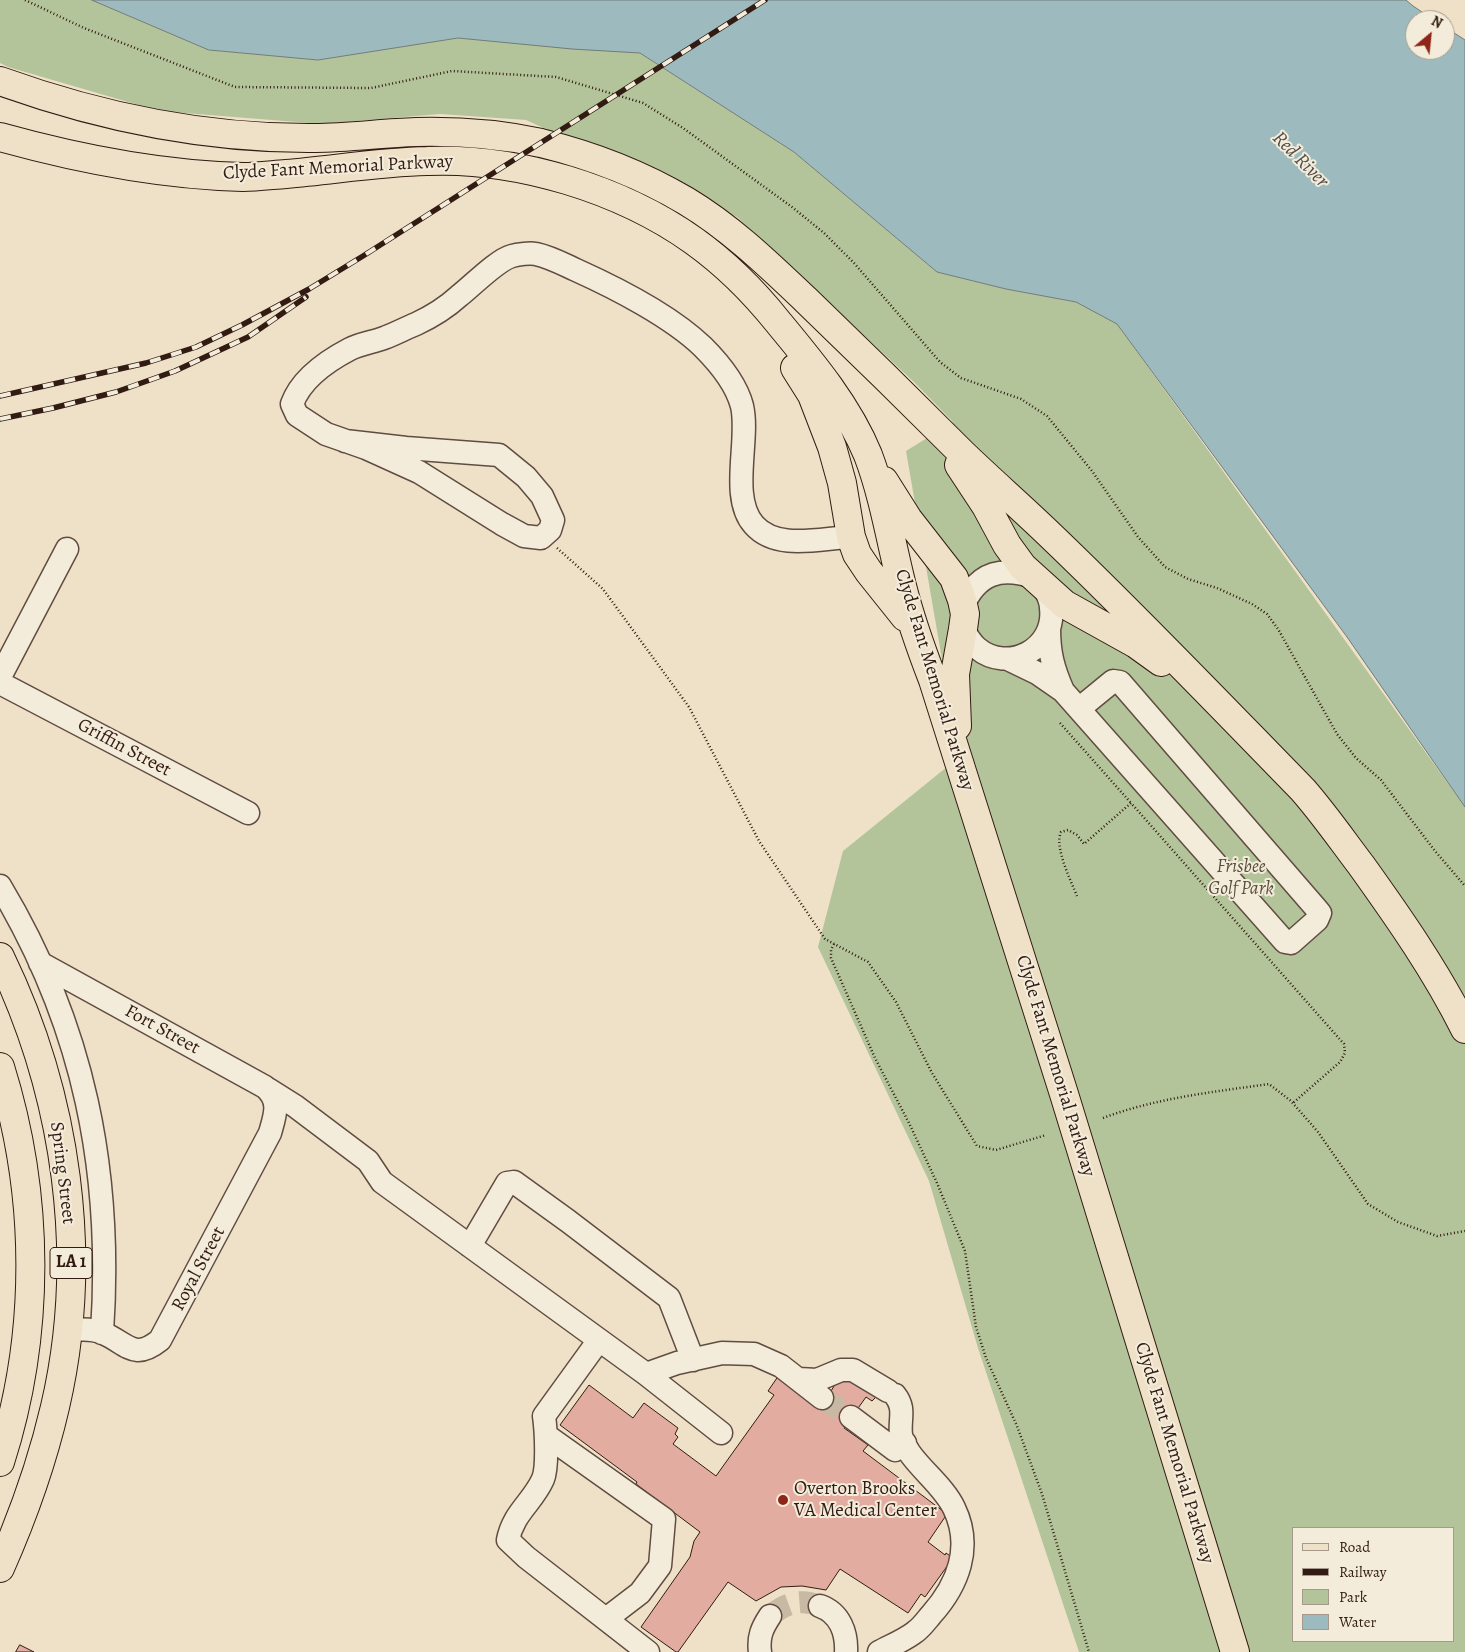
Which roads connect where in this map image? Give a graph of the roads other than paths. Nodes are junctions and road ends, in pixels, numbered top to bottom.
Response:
1 (0, 81) edge
2 (0, 137) edge
3 (719, 262) junction
4 (871, 362) junction
5 (345, 441) junction
6 (868, 454) junction
7 (851, 536) junction
8 (67, 549) dead end
9 (1039, 582) junction
10 (963, 618) junction
11 (1049, 628) junction
12 (917, 638) junction
13 (1008, 659) junction
14 (0, 677) edge
15 (0, 683) edge
16 (1063, 691) junction
17 (1080, 708) junction
18 (1249, 734) junction
19 (958, 758) junction
20 (248, 813) dead end
21 (0, 886) edge
22 (0, 957) edge
23 (40, 962) junction
24 (1465, 1029) edge
25 (0, 1067) edge
26 (270, 1096) junction
27 (470, 1246) junction
28 (67, 1330) junction
29 (102, 1332) junction
30 (599, 1340) junction
31 (693, 1360) junction
32 (646, 1374) junction
33 (798, 1380) junction
34 (822, 1398) tunnel mouth
35 (851, 1417) tunnel mouth
36 (721, 1433) dead end
37 (546, 1436) junction
38 (905, 1443) junction
39 (0, 1462) edge
40 (0, 1568) edge
41 (820, 1606) tunnel mouth
42 (770, 1616) tunnel mouth
43 (606, 1620) junction
44 (648, 1652) edge
45 (760, 1652) edge
46 (846, 1652) edge
47 (879, 1652) edge
48 (1235, 1652) edge

1 - 4 main road, Clyde Fant Memorial Parkway
2 - 3 main road, Clyde Fant Memorial Parkway
3 - 6 main road, Clyde Fant Memorial Parkway
3 - 7 main road
4 - 9 main road
4 - 18 main road, Clyde Fant Memorial Parkway
5 - 5 street
5 - 7 street
6 - 10 main road
6 - 12 main road, Clyde Fant Memorial Parkway
7 - 12 main road
8 - 14 street
9 - 10 street
9 - 11 street
9 - 18 main road
10 - 13 street
10 - 19 main road
11 - 13 street
11 - 16 street
12 - 19 main road, Clyde Fant Memorial Parkway
13 - 16 street
15 - 20 street, Griffin Street
16 - 17 street
17 - 17 street
18 - 24 main road, Clyde Fant Memorial Parkway
19 - 48 main road, Clyde Fant Memorial Parkway
21 - 23 street
22 - 28 main road, Spring Street / LA 1
23 - 26 street, Fort Street
23 - 29 street
25 - 39 main road, Spring Street / LA 1
26 - 27 street, Fort Street
26 - 29 street, Royal Street
27 - 30 street, Fort Street
27 - 31 street
28 - 29 street, Royal Street
28 - 40 main road, Spring Street / LA 1
30 - 32 street, Fort Street
30 - 37 street
31 - 32 street
31 - 33 street
32 - 36 street, Fort Street
33 - 34 street
33 - 38 street
35 - 38 street
37 - 43 street
37 - 43 street
38 - 47 street
41 - 46 street
42 - 45 street
43 - 44 street

